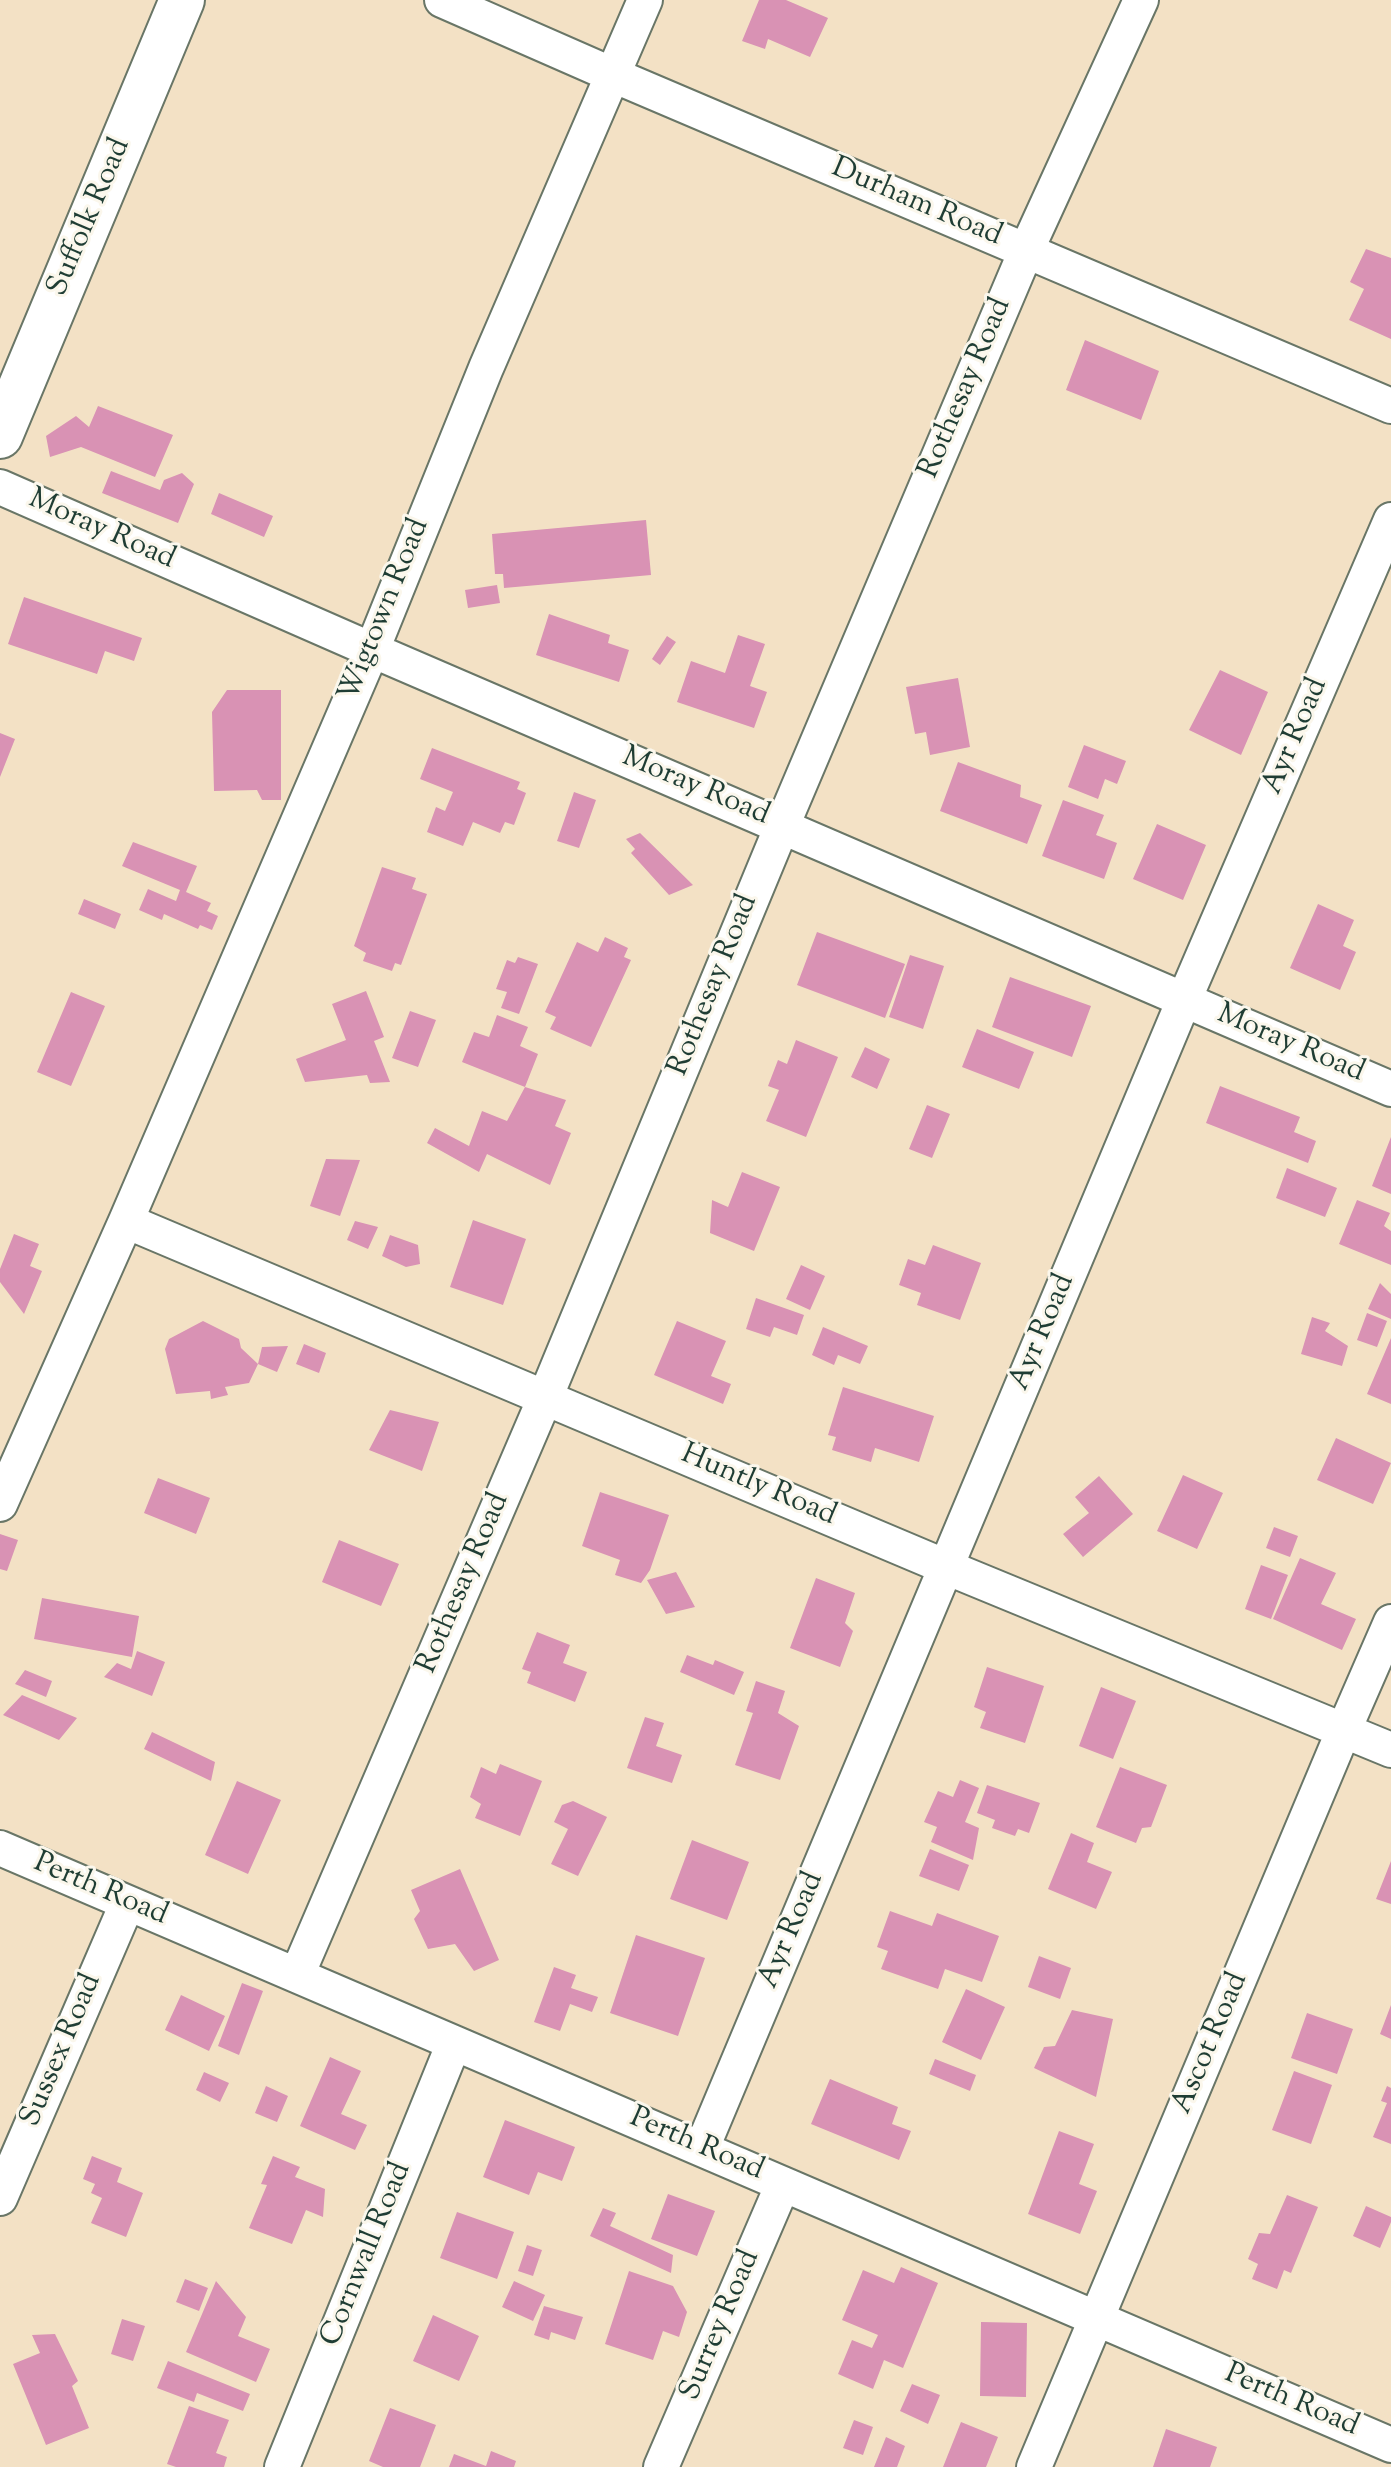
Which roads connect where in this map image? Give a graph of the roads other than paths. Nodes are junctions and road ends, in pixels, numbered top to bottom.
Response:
1 (182, 0) edge
2 (442, 0) edge
3 (645, 0) edge
4 (1141, 0) edge
5 (613, 75) junction
6 (1026, 251) junction
7 (1391, 406) edge
8 (0, 436) edge
9 (0, 487) edge
10 (1391, 520) edge
11 (372, 650) junction
12 (782, 826) junction
13 (1184, 1000) junction
14 (1391, 1089) edge
15 (126, 1221) junction
16 (545, 1398) junction
17 (0, 1504) edge
18 (946, 1567) junction
19 (1391, 1622) edge
20 (1343, 1732) junction
21 (1391, 1750) edge
22 (0, 1848) edge
23 (127, 1904) junction
24 (297, 1975) junction
25 (454, 2043) junction
26 (702, 2148) junction
27 (783, 2184) junction
28 (0, 2198) edge
29 (1097, 2319) junction
30 (1391, 2445) edge
31 (282, 2467) edge
32 (661, 2467) edge
33 (1034, 2467) edge

1 - 8 street, Suffolk Road
2 - 5 street, Durham Road
3 - 5 street, Wigtown Road
4 - 6 street, Rothesay Road
5 - 6 street, Durham Road
5 - 11 street, Wigtown Road
6 - 7 street, Durham Road
6 - 12 street, Rothesay Road
9 - 11 street, Moray Road
10 - 13 street, Ayr Road
11 - 12 street, Moray Road
11 - 15 street, Wigtown Road
12 - 13 street, Moray Road
12 - 16 street, Rothesay Road
13 - 14 street, Moray Road
13 - 18 street, Ayr Road
15 - 16 street, Huntly Road
15 - 17 street, Wigtown Road
16 - 18 street, Huntly Road
16 - 24 street, Rothesay Road
18 - 20 street, Huntly Road
18 - 26 street, Ayr Road
19 - 20 street, Ascot Road
20 - 21 street, Huntly Road
20 - 29 street, Ascot Road
22 - 23 street, Perth Road
23 - 24 street, Perth Road
23 - 28 street, Sussex Road
24 - 25 street, Perth Road
25 - 26 street, Perth Road
25 - 31 street, Cornwall Road
26 - 27 street, Perth Road
27 - 29 street, Perth Road
27 - 32 street, Surrey Road
29 - 30 street, Perth Road
29 - 33 street, Ascot Road

